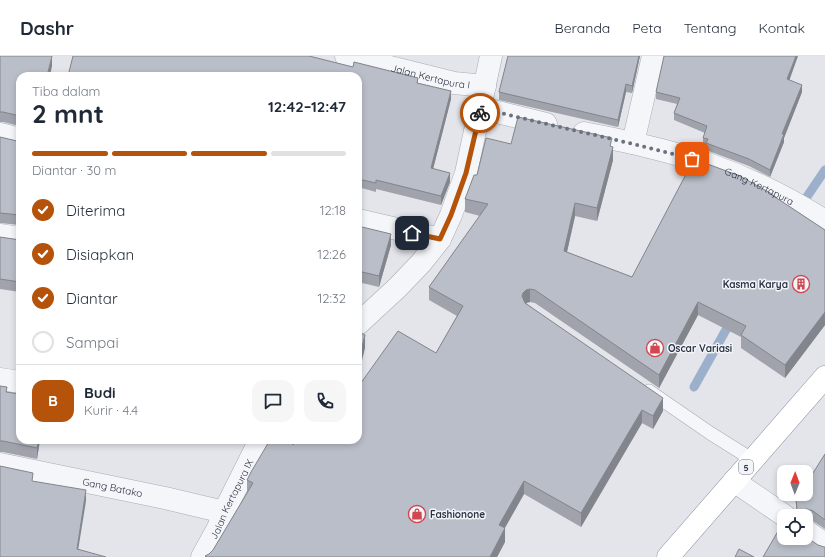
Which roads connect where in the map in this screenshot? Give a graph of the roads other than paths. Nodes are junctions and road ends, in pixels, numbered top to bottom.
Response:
1 (346, 56) edge
2 (492, 56) edge
3 (653, 56) edge
4 (485, 86) junction
5 (481, 108) junction
6 (0, 134) edge
7 (16, 139) edge
8 (633, 143) junction
9 (821, 218) edge
10 (362, 221) edge
11 (0, 235) edge
12 (16, 237) edge
13 (440, 239) junction
14 (362, 317) edge
15 (825, 377) edge
16 (0, 379) edge
17 (16, 381) edge
18 (641, 386) edge
19 (258, 444) edge
20 (753, 460) junction
21 (0, 464) edge
22 (734, 481) junction
23 (777, 511) edge
24 (224, 512) junction
25 (813, 536) edge
26 (825, 544) edge
27 (202, 557) edge
28 (668, 557) edge

1 - 4 street, Jalan Kertapura I
2 - 4 street, Jalan Kertapura I
3 - 8 street
4 - 5 street
5 - 8 street, Gang Kertapura
5 - 13 street
6 - 7 street
8 - 9 street, Gang Kertapura
10 - 13 street
11 - 12 street
13 - 14 street
15 - 20 highway, 5
16 - 17 street
18 - 20 lane
19 - 24 street, Jalan Kertapura IX
20 - 22 highway, 5
21 - 24 street, Gang Batako
22 - 23 street
22 - 28 highway, 5
24 - 27 street, Jalan Kertapura IX
25 - 26 street

